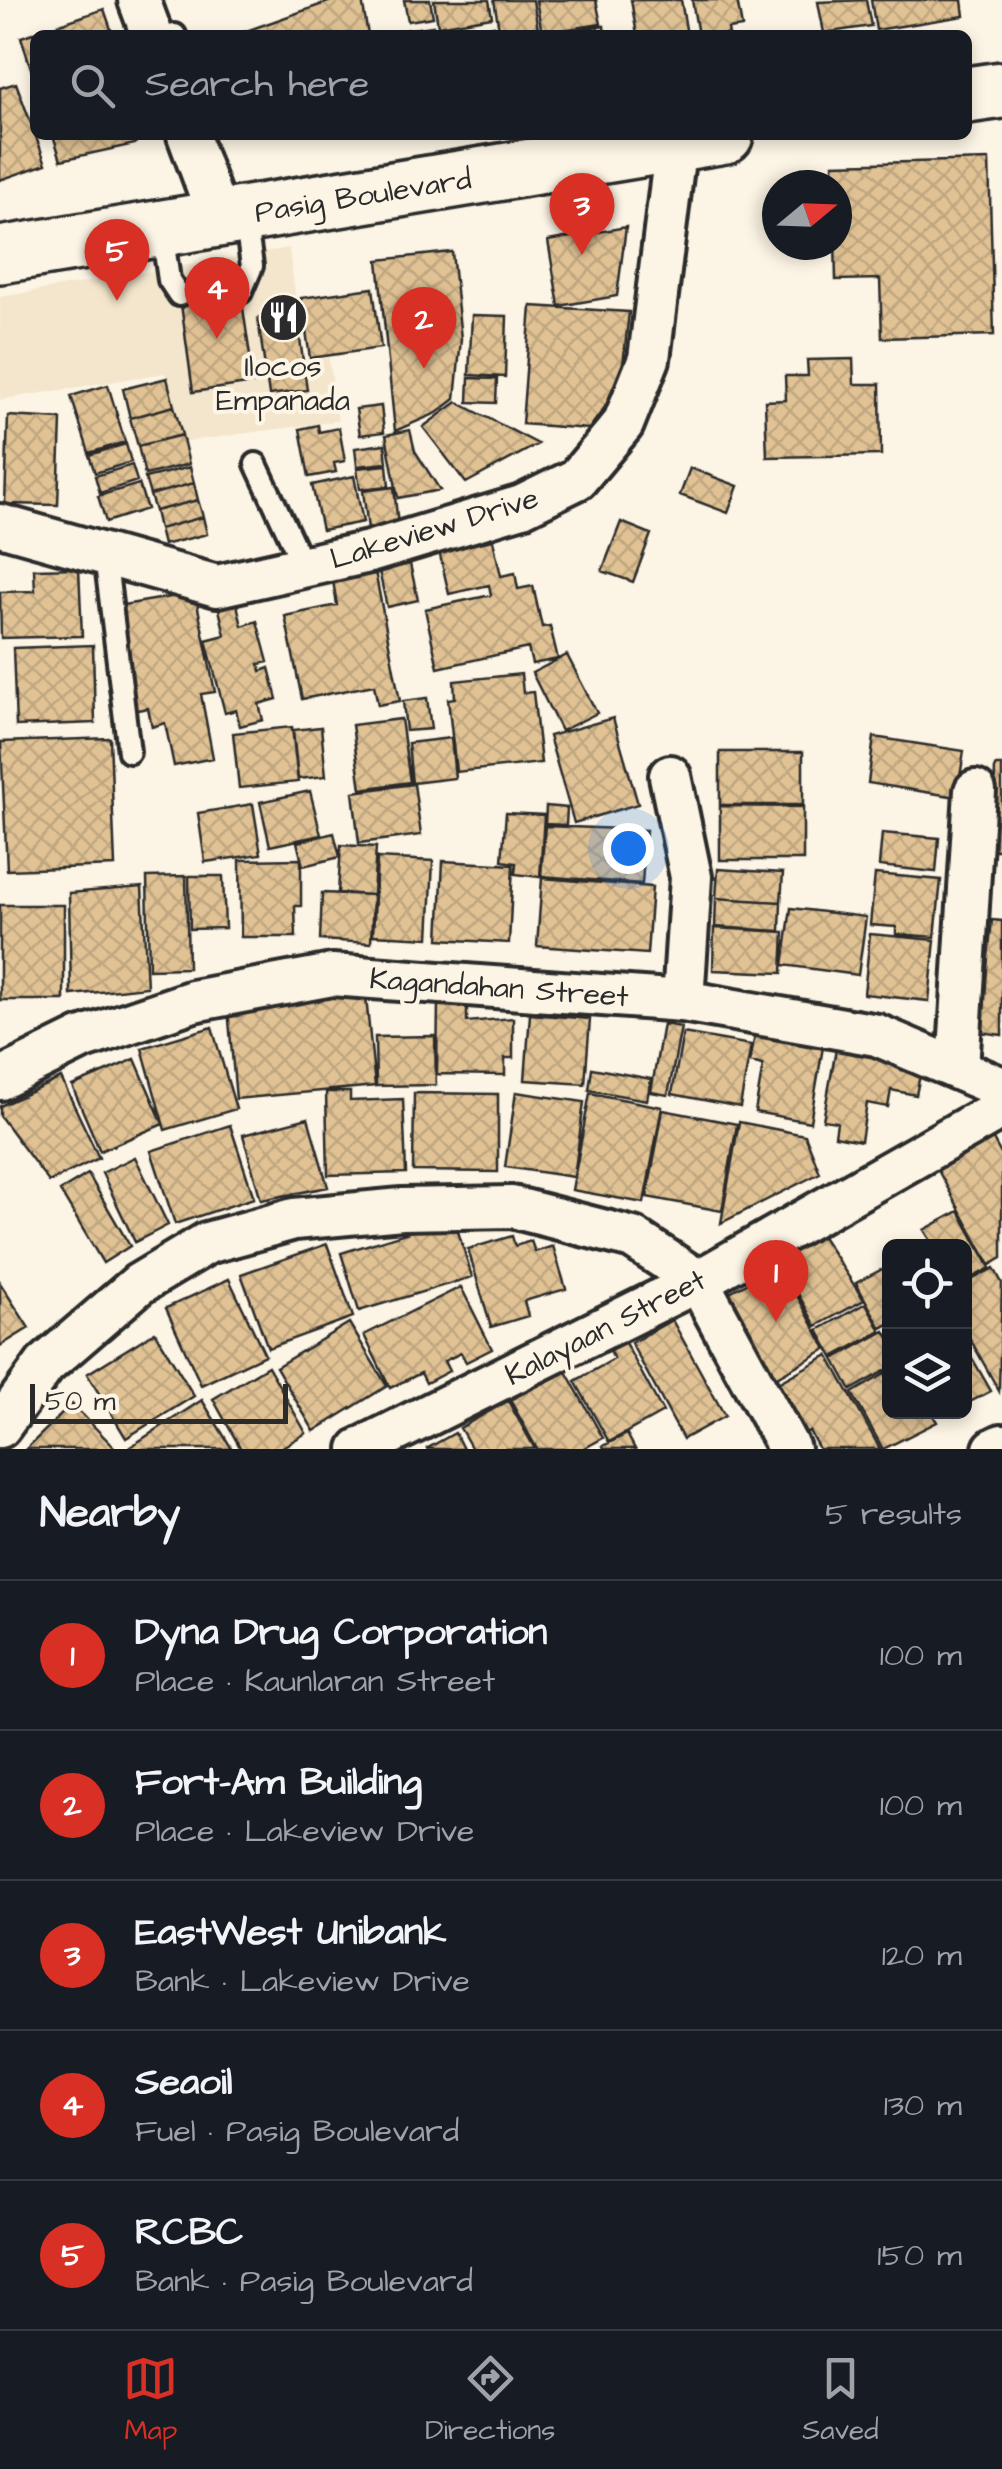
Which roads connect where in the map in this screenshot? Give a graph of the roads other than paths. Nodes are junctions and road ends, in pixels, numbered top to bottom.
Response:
1 (139, 0) edge
2 (150, 30) edge
3 (1002, 90) edge
4 (972, 94) edge
5 (191, 140) edge
6 (695, 140) edge
7 (701, 140) edge
8 (232, 217) junction
9 (162, 229) junction
10 (0, 255) edge
11 (241, 292) dead end
12 (180, 295) dead end
13 (256, 464) dead end
14 (0, 525) edge
15 (105, 555) junction
16 (304, 567) junction
17 (130, 752) dead end
18 (670, 776) dead end
19 (974, 792) dead end
20 (683, 1001) junction
21 (958, 1069) junction
22 (0, 1078) edge
23 (1002, 1088) edge
24 (1002, 1108) edge
25 (698, 1281) junction
26 (0, 1427) edge
27 (1002, 1445) edge
28 (360, 1449) edge
29 (789, 1449) edge
30 (994, 1449) edge

1 - 2 street
3 - 4 main road
5 - 8 street
6 - 8 main road, Pasig Boulevard
7 - 16 street, Lakeview Drive
8 - 9 main road, Pasig Boulevard
8 - 11 lane
9 - 10 main road, Pasig Boulevard
9 - 12 lane
13 - 16 lane
14 - 15 street, Lakeview Drive
15 - 16 street, Lakeview Drive
15 - 17 lane
18 - 20 street
19 - 21 street
20 - 21 street, Kagandahan Street
20 - 22 street, Kagandahan Street
21 - 23 street, Kagandahan Street
24 - 25 street, Kalayaan Street
25 - 26 street
25 - 28 street, Kalayaan Street
25 - 29 street
27 - 30 street

